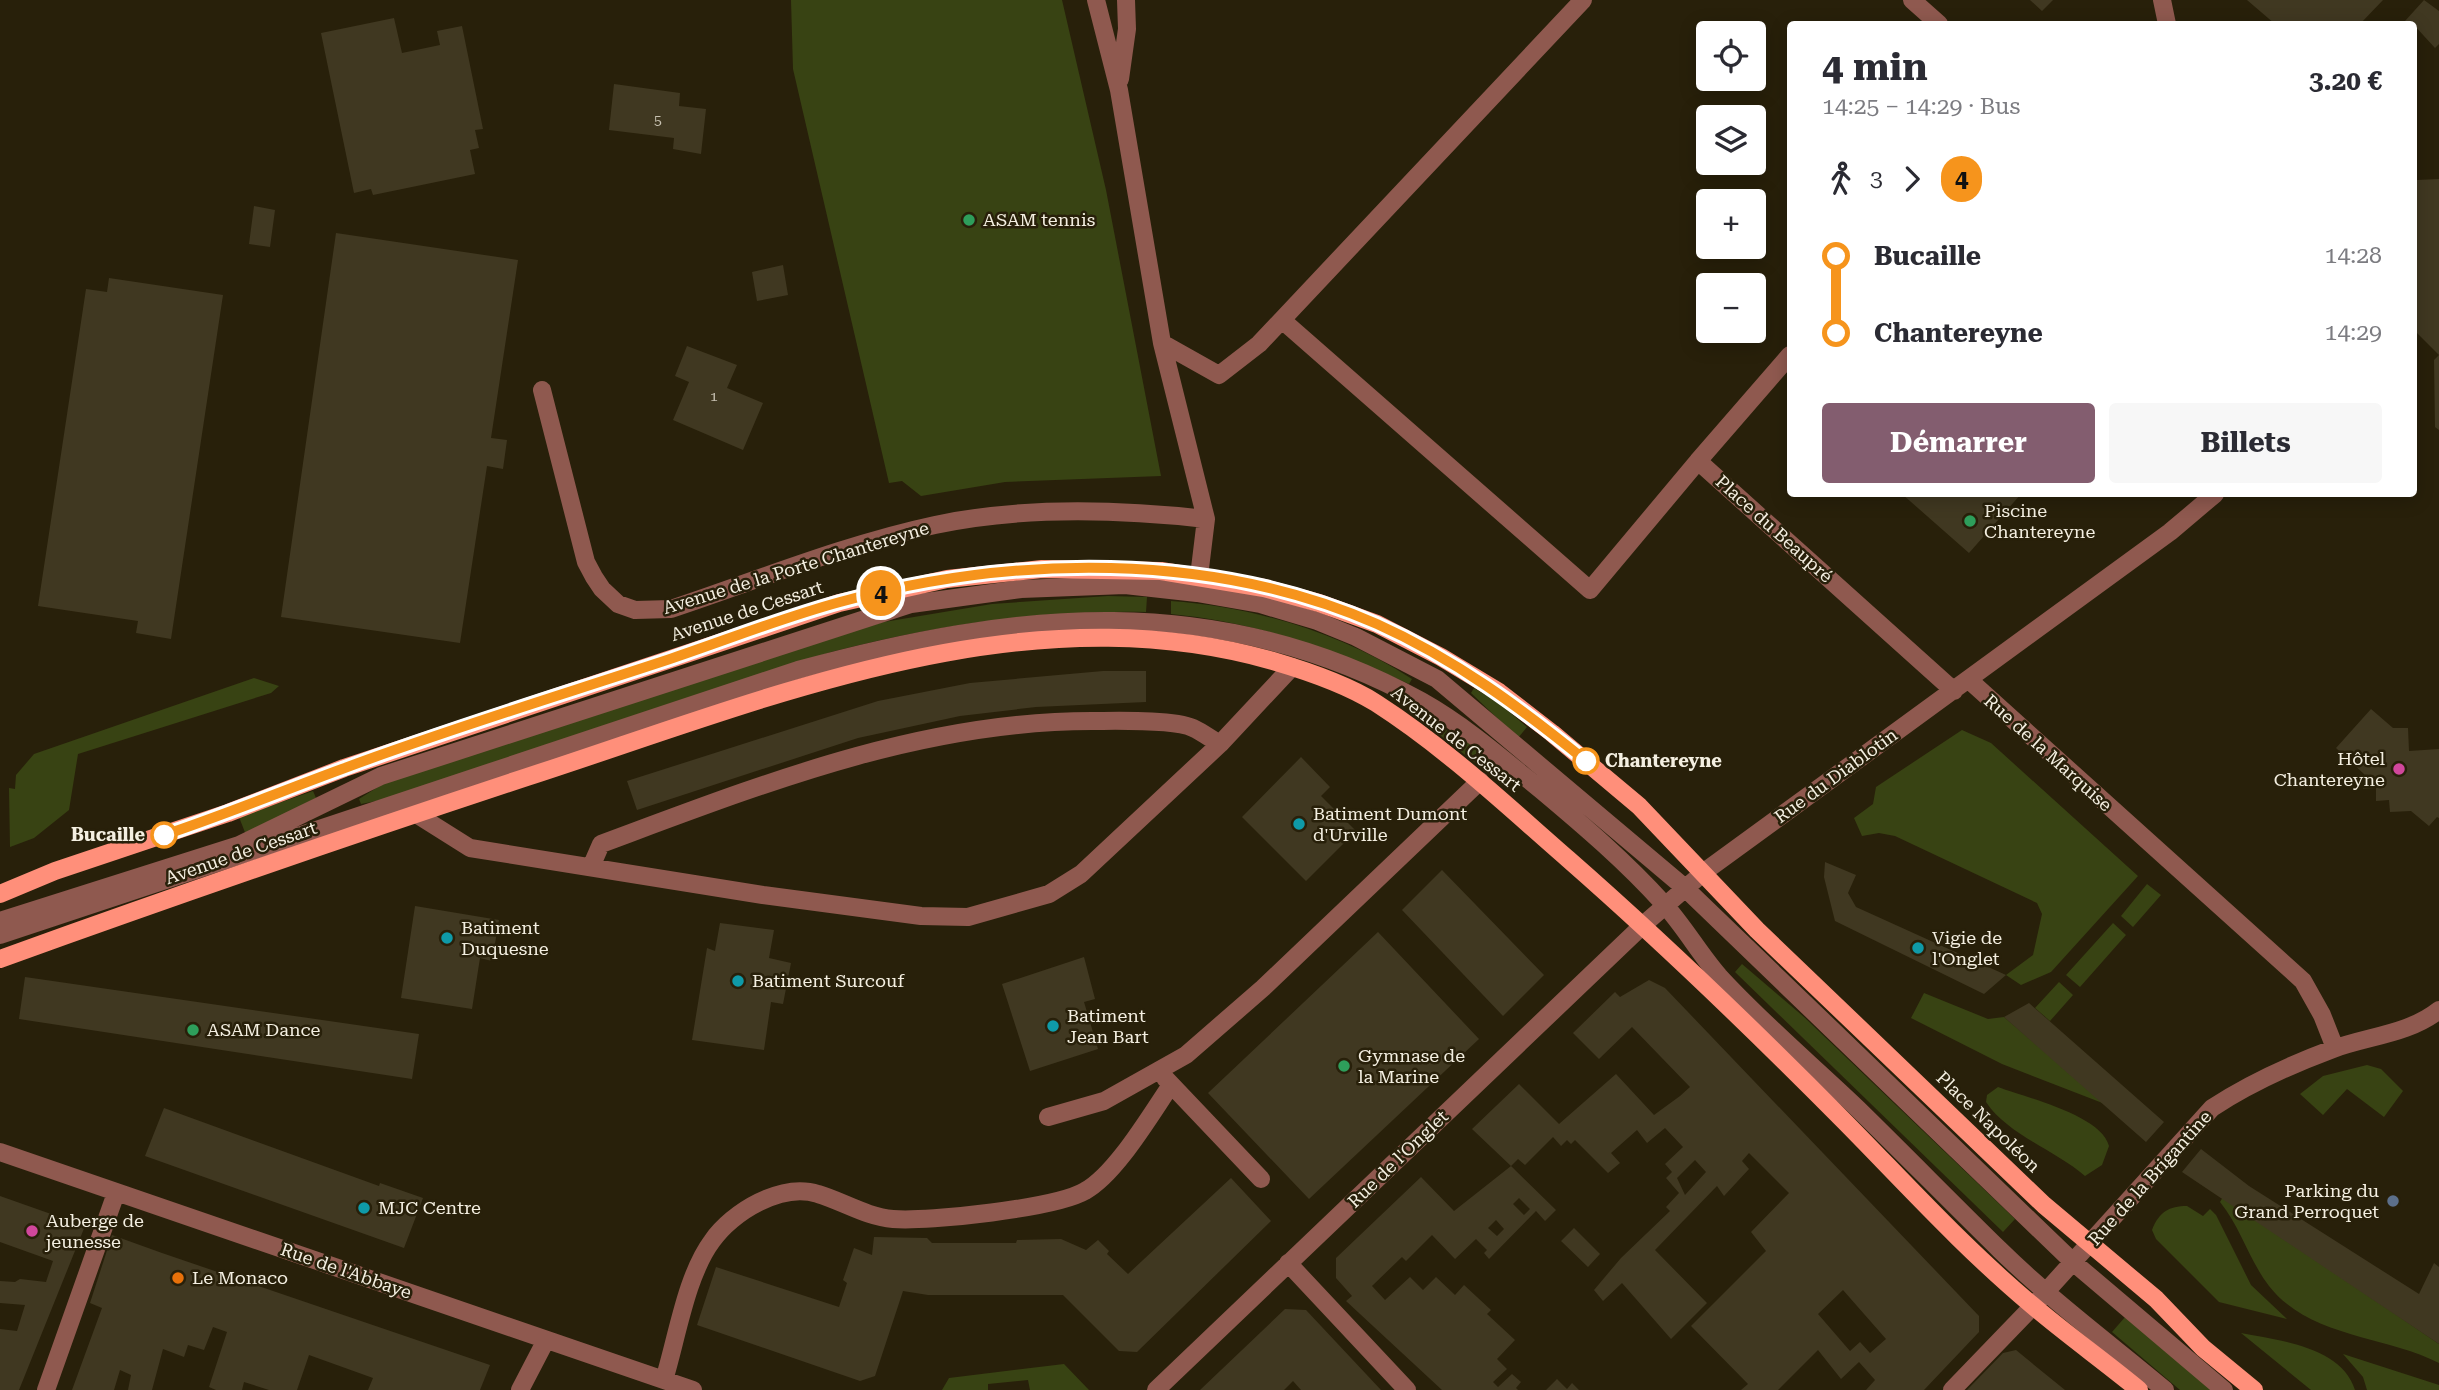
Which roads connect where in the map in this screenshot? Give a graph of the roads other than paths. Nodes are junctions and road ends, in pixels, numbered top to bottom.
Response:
1 (1096, 0) edge
2 (1126, 0) edge
3 (1583, 0) edge
4 (1912, 0) edge
5 (2162, 0) edge
6 (1936, 21) edge
7 (2161, 21) edge
8 (1119, 90) junction
9 (1282, 320) junction
10 (1162, 343) junction
11 (1787, 358) edge
12 (542, 390) dead end
13 (1698, 461) junction
14 (2211, 497) edge
15 (1206, 519) junction
16 (1198, 584) junction
17 (1292, 667) junction
18 (1969, 680) junction
19 (1954, 691) junction
20 (1220, 744) junction
21 (1480, 781) junction
22 (416, 814) junction
23 (591, 867) junction
24 (1704, 872) junction
25 (1685, 888) junction
26 (0, 894) edge
27 (1665, 905) junction
28 (0, 921) edge
29 (1643, 925) junction
30 (0, 936) edge
31 (0, 958) edge
32 (2439, 1010) edge
33 (2335, 1048) junction
34 (1158, 1071) junction
35 (1171, 1085) junction
36 (1048, 1117) dead end
37 (0, 1152) edge
38 (1261, 1179) dead end
39 (116, 1193) junction
40 (2090, 1244) junction
41 (2073, 1262) junction
42 (1288, 1263) junction
43 (2046, 1292) junction
44 (2033, 1306) junction
45 (546, 1340) junction
46 (664, 1380) junction
47 (46, 1390) edge
48 (520, 1390) edge
49 (693, 1390) edge
50 (1156, 1390) edge
51 (1407, 1390) edge
52 (1952, 1390) edge
53 (2139, 1390) edge
54 (2165, 1390) edge
55 (2224, 1390) edge
56 (2254, 1390) edge

1 - 8 street
2 - 8 street
3 - 9 street
4 - 6 street
5 - 7 street
8 - 10 street
9 - 10 street
9 - 13 street
10 - 15 street
11 - 13 street
12 - 15 street, Avenue de la Porte Chantereyne
13 - 19 street, Place du Beaupré
14 - 18 street, Rue de la Marquise
15 - 16 street
16 - 24 main road, Avenue de Cessart
16 - 25 street
16 - 26 main road, Avenue de Cessart
16 - 28 street
17 - 20 street
17 - 21 main road, Avenue de Cessart
17 - 22 main road, Avenue de Cessart
18 - 19 street, Rue du Diablotin
18 - 33 street, Rue de la Marquise
19 - 24 street, Rue du Diablotin
20 - 23 street
20 - 23 street
21 - 29 main road, Avenue de Cessart
21 - 34 street
22 - 23 street
22 - 31 main road, Avenue de Cessart
24 - 25 street, Rue de l'Onglet
24 - 40 main road, Place Napoléon
25 - 27 street, Rue de l'Onglet
25 - 41 street
27 - 29 street, Rue de l'Onglet
27 - 30 street
27 - 43 street
29 - 42 street, Rue de l'Onglet
29 - 44 main road
32 - 33 street, Rue de la Brigantine
33 - 40 street, Rue de la Brigantine
34 - 35 street
34 - 36 street
35 - 38 street
35 - 46 street
37 - 39 street, Rue de l'Abbaye
39 - 45 street, Rue de l'Abbaye
39 - 47 street
40 - 41 street, Rue de la Brigantine
40 - 56 main road, Place Napoléon
41 - 43 street, Rue de la Brigantine
41 - 55 street
42 - 50 street, Rue de l'Onglet
42 - 51 street
43 - 44 street, Rue de la Brigantine
43 - 54 street
44 - 52 street, Rue de la Brigantine
44 - 53 main road
45 - 46 street, Rue de l'Abbaye
45 - 48 street
46 - 49 street, Rue de l'Abbaye

